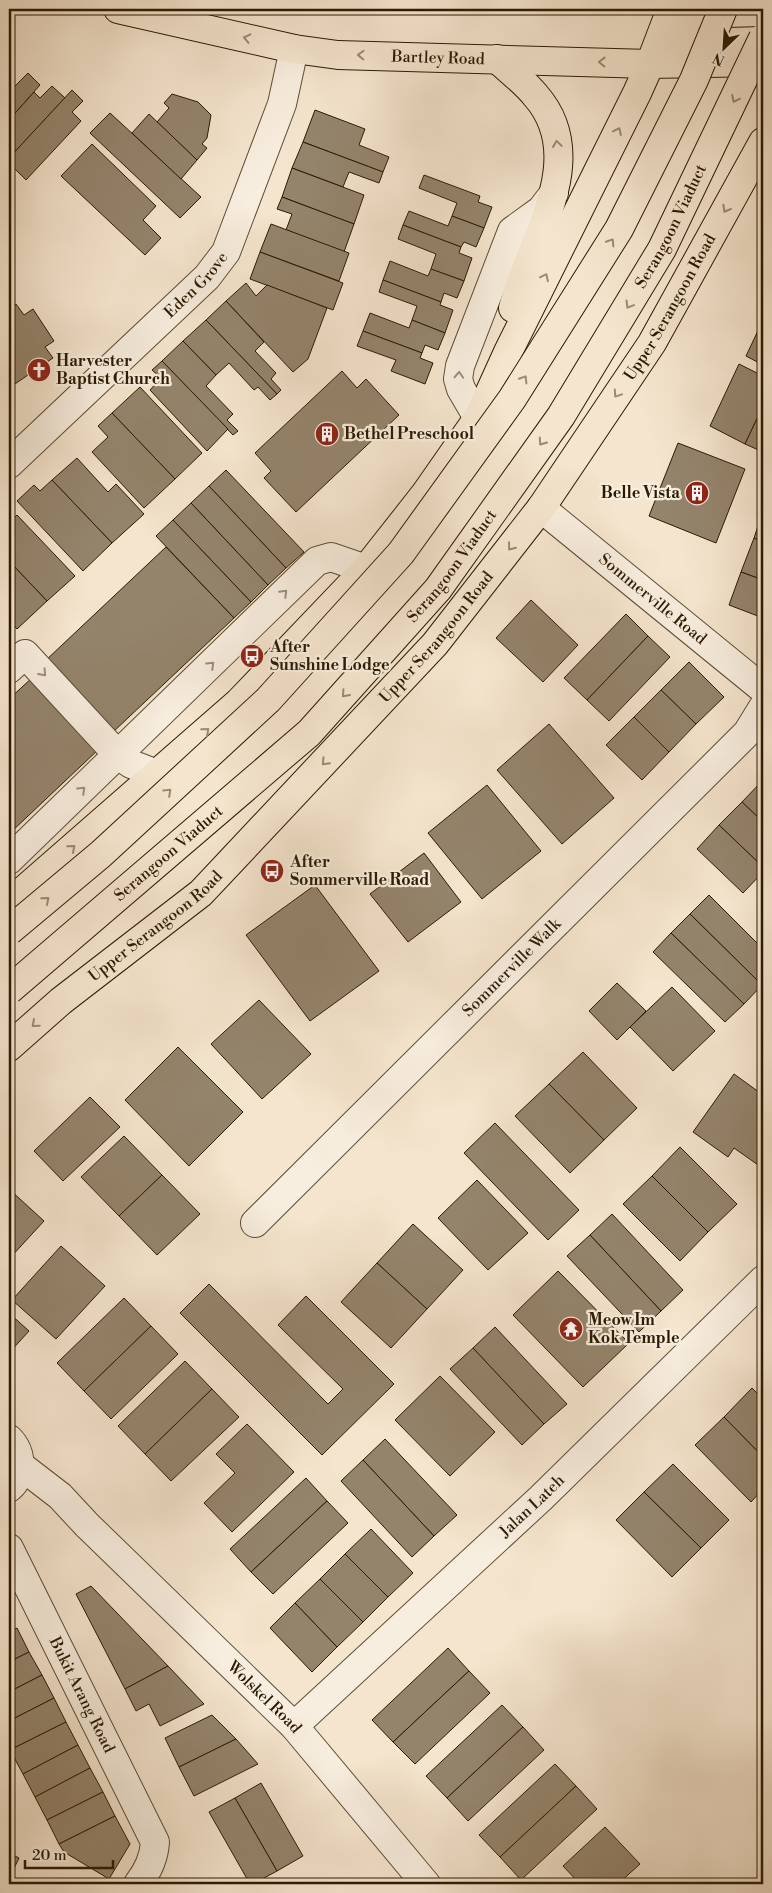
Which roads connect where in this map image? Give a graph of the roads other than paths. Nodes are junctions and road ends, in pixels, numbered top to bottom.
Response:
1 (118, 9) edge
2 (671, 9) edge
3 (693, 9) edge
4 (723, 9) edge
5 (763, 40) edge
6 (294, 49) junction
7 (497, 59) junction
8 (763, 62) edge
9 (650, 64) junction
10 (763, 142) edge
11 (756, 161) edge
12 (554, 193) junction
13 (508, 352) junction
14 (478, 418) junction
15 (9, 464) edge
16 (541, 508) junction
17 (366, 569) junction
18 (9, 669) edge
19 (763, 689) edge
20 (763, 707) edge
21 (118, 755) junction
22 (156, 774) junction
23 (9, 860) edge
24 (9, 903) edge
25 (9, 931) edge
26 (9, 990) edge
27 (9, 1046) edge
28 (255, 1223) dead end
29 (763, 1280) edge
30 (9, 1439) edge
31 (14, 1479) edge
32 (9, 1548) edge
33 (294, 1726) junction
34 (138, 1884) edge
35 (426, 1884) edge

6 -> 1 main road, Bartley Road
2 - 9 main road
3 - 9 main road
25 -> 4 main road, bridge
5 - 9 main road
5 -> 26 main road, Serangoon Viaduct, bridge
7 -> 6 main road, Bartley Road
6 - 15 street, Eden Grove
9 -> 7 main road, Bartley Road
12 -> 7 main road
8 - 9 main road, Bartley Road
13 -> 9 main road
10 - 11 main road, Upper Serangoon Road
11 -> 16 main road, Upper Serangoon Road
12 - 13 main road
14 -> 12 street
13 - 14 main road
14 - 17 main road
16 - 19 street, Sommerville Road
16 -> 27 main road, Upper Serangoon Road
21 -> 17 street
22 -> 17 main road
18 -> 21 street
20 - 28 street, Sommerville Walk
21 - 22 street
23 -> 21 street
24 -> 22 main road
29 - 33 street, Jalan Lateh
30 - 31 street
31 - 33 street, Wolskel Road
32 - 34 street, Bukit Arang Road
33 - 35 street, Wolskel Road

